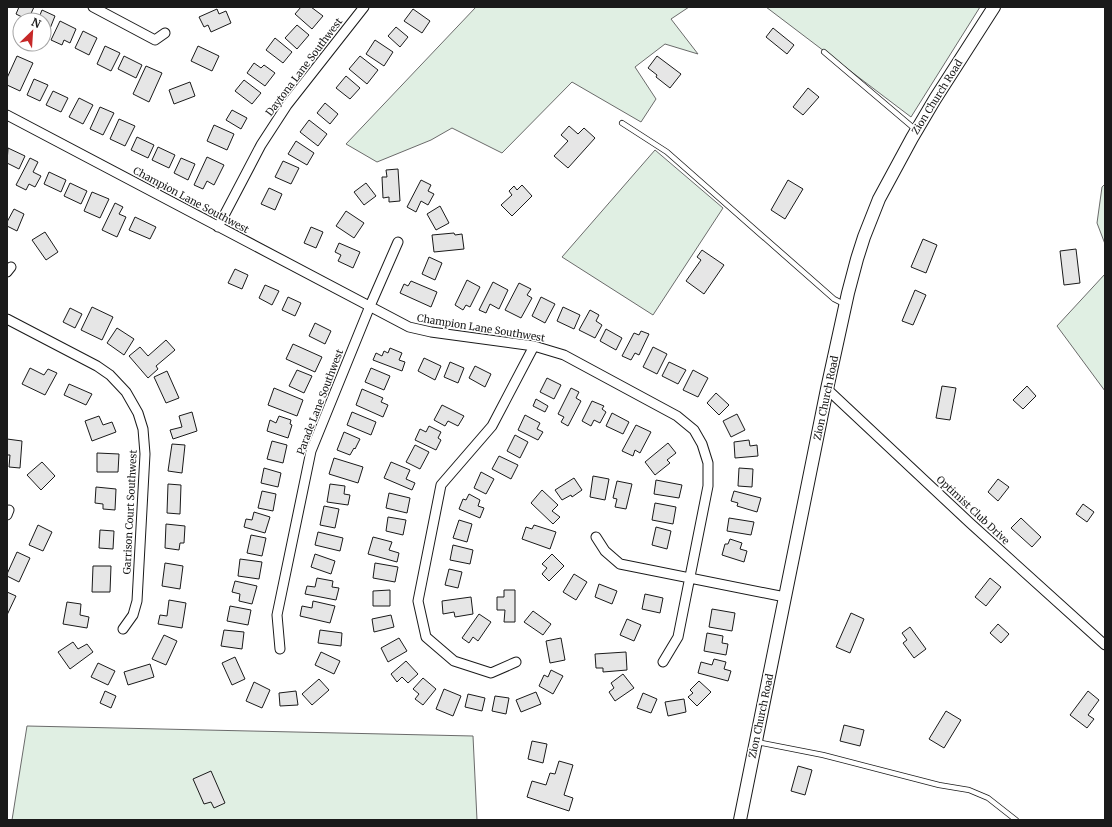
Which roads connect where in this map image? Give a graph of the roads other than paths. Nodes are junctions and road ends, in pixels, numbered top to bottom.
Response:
1 (93, 7) edge
2 (364, 7) edge
3 (994, 7) edge
4 (165, 33) dead end
5 (824, 52) dead end
6 (7, 114) edge
7 (622, 123) dead end
8 (916, 130) junction
9 (218, 227) junction
10 (398, 242) dead end
11 (846, 304) junction
12 (370, 306) junction
13 (7, 319) edge
14 (534, 346) junction
15 (827, 389) junction
16 (596, 537) dead end
17 (690, 578) junction
18 (785, 597) junction
19 (123, 629) dead end
20 (1105, 645) edge
21 (280, 649) dead end
22 (516, 662) dead end
23 (664, 662) dead end
24 (755, 742) junction
25 (740, 820) edge
26 (1016, 820) edge

1 - 4 street
2 - 9 street, Daytona Lane Southwest
3 - 8 street, Zion Church Road
5 - 8 lane
6 - 9 street, Champion Lane Southwest
7 - 11 lane
8 - 11 street, Zion Church Road
9 - 12 street, Champion Lane Southwest
10 - 12 street, Parade Lane Southwest
11 - 15 street, Zion Church Road
12 - 14 street, Champion Lane Southwest
12 - 21 street, Parade Lane Southwest
13 - 19 street, Garrison Court Southwest
14 - 17 street, Champion Lane Southwest
14 - 22 street
15 - 18 street, Zion Church Road
15 - 20 street, Optimist Club Drive
16 - 17 street
17 - 18 street
17 - 23 street, Champion Lane Southwest
18 - 24 street, Zion Church Road
24 - 25 street, Zion Church Road
24 - 26 lane

